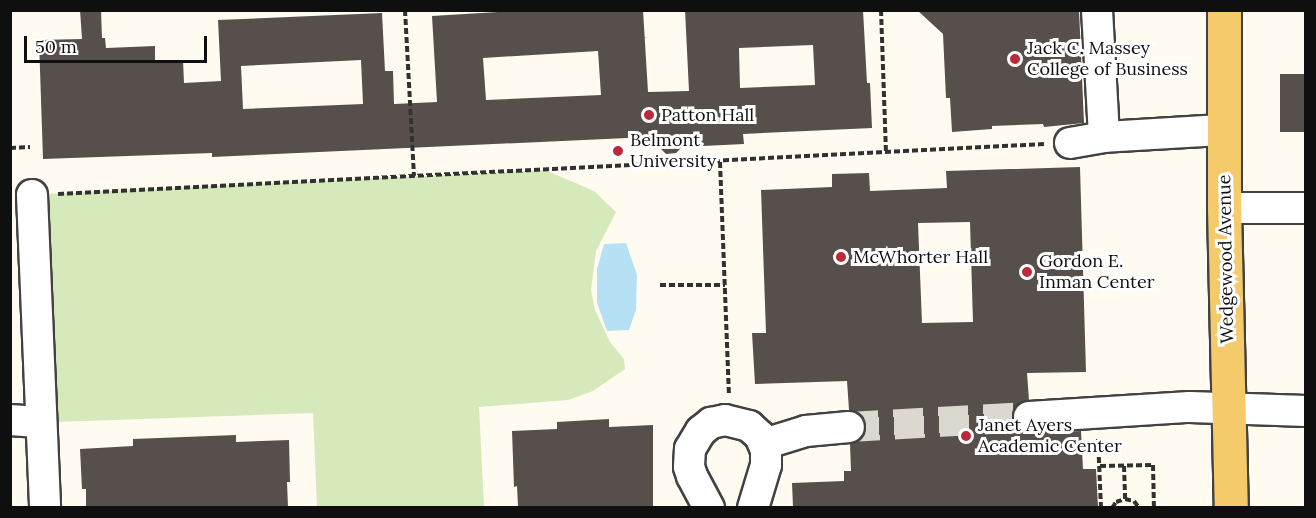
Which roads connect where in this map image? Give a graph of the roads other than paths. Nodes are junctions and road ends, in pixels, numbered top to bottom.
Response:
1 (1098, 10) edge
2 (1224, 10) edge
3 (1223, 130) junction
4 (1104, 137) junction
5 (1070, 143) road end
6 (32, 195) road end
7 (1224, 208) junction
8 (1305, 208) edge
9 (1229, 410) junction
10 (1305, 411) edge
11 (1029, 417) tunnel mouth
12 (10, 420) edge
13 (41, 422) junction
14 (849, 427) tunnel mouth
15 (764, 458) junction
16 (691, 463) junction
17 (45, 507) edge
18 (709, 507) edge
19 (753, 507) edge
20 (1231, 507) edge

1 - 4 street
2 - 3 main road, Wedgewood Avenue
3 - 4 street
3 - 7 main road, Wedgewood Avenue
4 - 5 street
6 - 13 street
7 - 8 street
7 - 9 main road, Wedgewood Avenue
9 - 10 street
9 - 11 street
9 - 20 main road, Wedgewood Avenue
12 - 13 street
13 - 17 street
14 - 15 street
15 - 16 street
15 - 16 street
15 - 19 street
16 - 18 street

